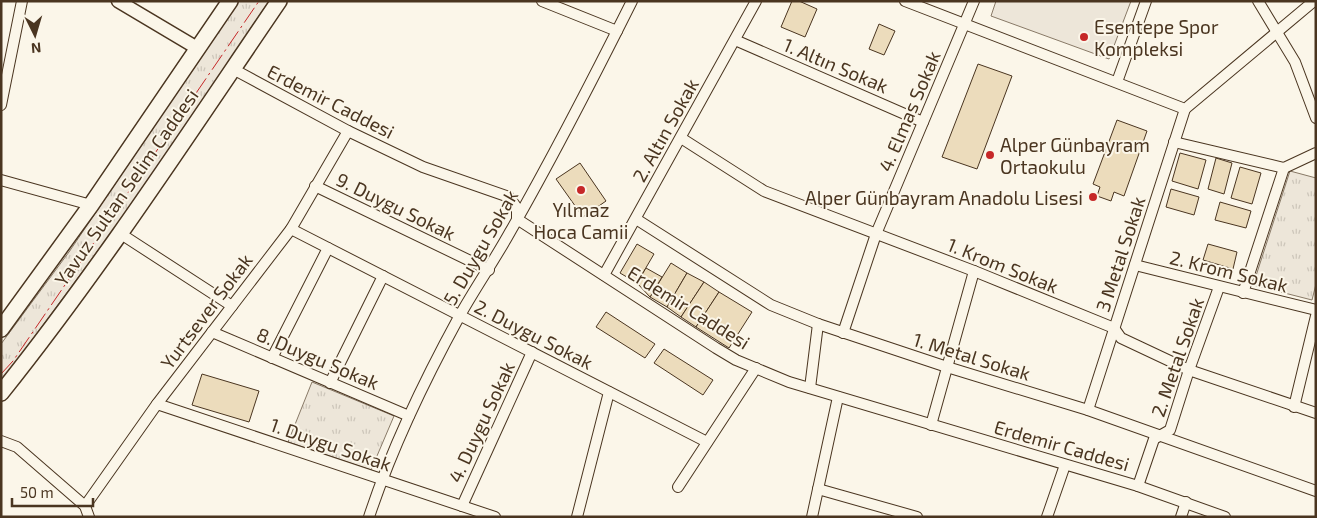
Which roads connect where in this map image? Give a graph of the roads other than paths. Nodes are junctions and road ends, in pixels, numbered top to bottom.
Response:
1 (22, 1) edge
2 (118, 1) edge
3 (230, 1) edge
4 (279, 1) edge
5 (542, 1) edge
6 (632, 1) edge
7 (756, 1) edge
8 (905, 1) edge
9 (974, 1) edge
10 (1146, 1) edge
11 (1258, 1) edge
12 (1314, 1) edge
13 (964, 24) junction
14 (618, 31) junction
15 (1277, 32) junction
16 (735, 40) junction
17 (197, 48) junction
18 (233, 69) junction
19 (1117, 82) junction
20 (1, 105) edge
21 (1185, 109) junction
22 (1316, 118) edge
23 (923, 122) junction
24 (348, 131) junction
25 (681, 138) junction
26 (1174, 142) junction
27 (1316, 153) edge
28 (1284, 168) junction
29 (1, 180) edge
30 (315, 186) junction
31 (91, 205) junction
32 (636, 219) junction
33 (517, 220) junction
34 (290, 229) junction
35 (121, 234) junction
36 (876, 234) junction
37 (328, 248) junction
38 (1135, 265) junction
39 (489, 270) junction
40 (974, 271) junction
41 (604, 275) junction
42 (383, 276) junction
43 (1220, 287) junction
44 (1243, 293) junction
45 (232, 306) junction
46 (1316, 310) edge
47 (460, 316) junction
48 (1316, 316) edge
49 (818, 324) junction
50 (1114, 328) junction
51 (1, 330) edge
52 (212, 332) junction
53 (843, 333) junction
54 (532, 352) junction
55 (272, 358) junction
56 (947, 367) junction
57 (756, 368) junction
58 (1189, 370) junction
59 (330, 383) junction
60 (810, 388) junction
61 (610, 392) junction
62 (1, 393) edge
63 (838, 397) junction
64 (157, 404) junction
65 (1294, 407) junction
66 (1088, 410) junction
67 (1316, 413) edge
68 (409, 416) junction
69 (931, 425) junction
70 (1162, 435) junction
71 (1, 441) edge
72 (707, 442) junction
73 (1065, 464) junction
74 (382, 479) junction
75 (1138, 486) junction
76 (678, 487) dead end
77 (818, 489) junction
78 (1316, 491) edge
79 (1186, 502) junction
80 (85, 506) junction
81 (462, 506) junction
82 (89, 517) edge
83 (369, 517) edge
84 (495, 517) edge
85 (577, 517) edge
86 (812, 517) edge
87 (917, 517) edge
88 (1047, 517) edge
89 (1181, 517) edge
90 (1225, 517) edge

1 - 20 street
2 - 17 street
3 - 17 main road, Yavuz Sultan Selim Caddesi
4 - 18 main road, Yavuz Sultan Selim Caddesi
5 - 14 street
6 - 14 street, 5. Duygu Sokak
7 - 16 street, 2. Altın Sokak
8 - 13 street
9 - 13 street, 4. Elmas Sokak
10 - 19 street
11 - 15 street
12 - 15 street
13 - 19 street
13 - 23 street, 4. Elmas Sokak
14 - 33 street, 5. Duygu Sokak
15 - 21 street
15 - 22 street
16 - 23 street, 1. Altın Sokak
16 - 25 street, 2. Altın Sokak
17 - 31 main road, Yavuz Sultan Selim Caddesi
18 - 24 street, Erdemir Caddesi
18 - 35 main road, Yavuz Sultan Selim Caddesi
19 - 21 street
21 - 26 street, 3 Metal Sokak
23 - 36 street, 4. Elmas Sokak
24 - 30 street, Yurtsever Sokak
24 - 33 street, Erdemir Caddesi
25 - 32 street, 2. Altın Sokak
25 - 36 street, 1. Krom Sokak
26 - 28 street
26 - 38 street, 3 Metal Sokak
27 - 28 street
28 - 44 street
29 - 31 street
30 - 34 street, Yurtsever Sokak
30 - 39 street, 9. Duygu Sokak
31 - 51 main road, Yavuz Sultan Selim Caddesi
32 - 41 street, 2. Altın Sokak
32 - 49 street, 1. Metal Sokak
33 - 39 street, 5. Duygu Sokak
33 - 41 street, Erdemir Caddesi
34 - 37 street, 2. Duygu Sokak
34 - 45 street, Yurtsever Sokak
35 - 45 street
35 - 62 main road, Yavuz Sultan Selim Caddesi
36 - 40 street, 1. Krom Sokak
36 - 53 street, 4. Elmas Sokak
37 - 42 street, 2. Duygu Sokak
37 - 55 street
38 - 43 street, 2. Krom Sokak
38 - 50 street, 3 Metal Sokak
39 - 47 street, 5. Duygu Sokak
40 - 50 street, 1. Krom Sokak
40 - 56 street
41 - 57 street, Erdemir Caddesi
42 - 47 street, 2. Duygu Sokak
42 - 59 street
43 - 44 street, 2. Krom Sokak
43 - 58 street, 2. Metal Sokak
44 - 46 street, 2. Krom Sokak
45 - 52 street, Yurtsever Sokak
47 - 54 street, 2. Duygu Sokak
47 - 68 street, 5. Duygu Sokak
48 - 65 street
49 - 53 street, 1. Metal Sokak
49 - 60 street
50 - 58 street, 1. Krom Sokak
50 - 66 street, 3 Metal Sokak
52 - 55 street, 8. Duygu Sokak
52 - 64 street, Yurtsever Sokak
53 - 56 street, 1. Metal Sokak
54 - 61 street, 2. Duygu Sokak
54 - 81 street, 4. Duygu Sokak
55 - 59 street, 8. Duygu Sokak
56 - 66 street, 1. Metal Sokak
56 - 69 street
57 - 60 street, Erdemir Caddesi
57 - 72 street
58 - 65 street, 1. Krom Sokak
58 - 70 street, 2. Metal Sokak
59 - 68 street, 8. Duygu Sokak
60 - 63 street, Erdemir Caddesi
61 - 72 street, 2. Duygu Sokak
61 - 85 street
63 - 69 street, Erdemir Caddesi
63 - 77 street
64 - 74 street, 1. Duygu Sokak
64 - 80 street, Yurtsever Sokak
65 - 67 street, 1. Krom Sokak
66 - 70 street, 1. Metal Sokak
68 - 74 street, 5. Duygu Sokak
69 - 73 street, Erdemir Caddesi
70 - 75 street, 2. Metal Sokak
70 - 78 street, 1. Metal Sokak
71 - 80 street
72 - 76 street
73 - 75 street, Erdemir Caddesi
73 - 88 street
74 - 81 street, 1. Duygu Sokak
74 - 83 street, 5. Duygu Sokak
75 - 79 street, Erdemir Caddesi
77 - 86 street
77 - 87 street
79 - 89 street
79 - 90 street, Erdemir Caddesi
80 - 82 street
81 - 84 street, 1. Duygu Sokak

